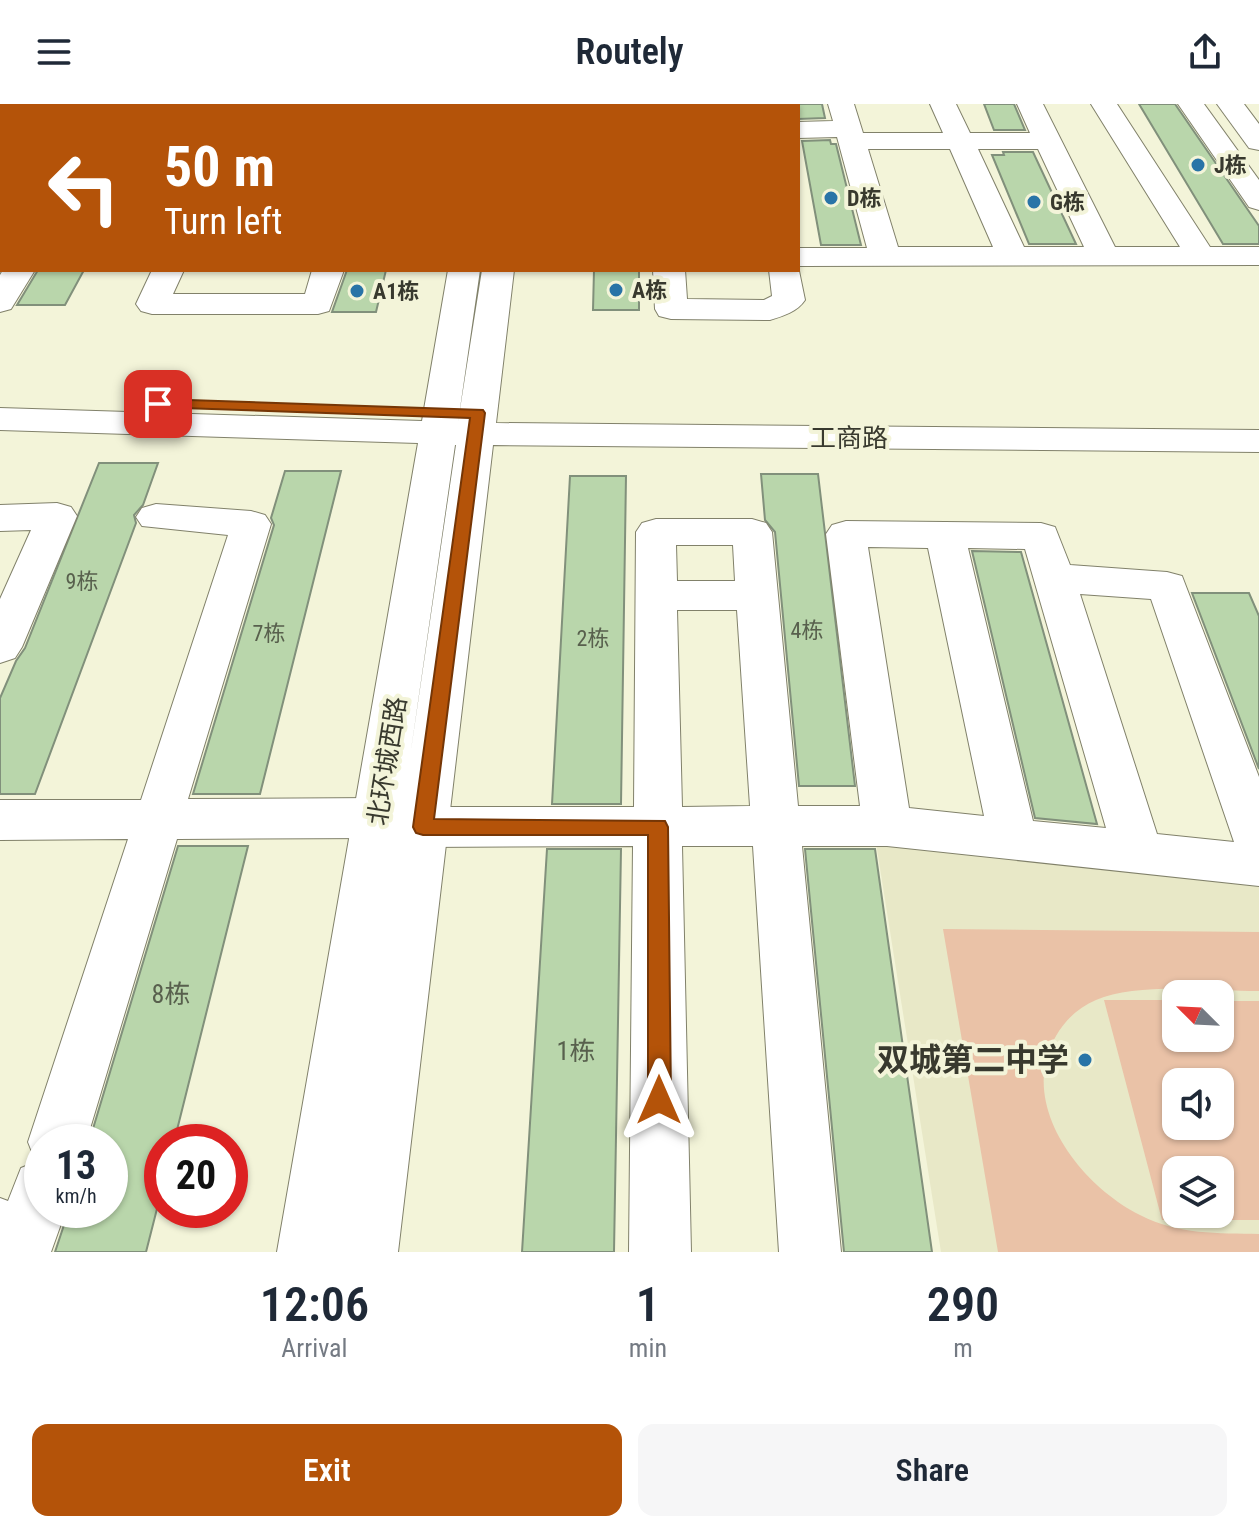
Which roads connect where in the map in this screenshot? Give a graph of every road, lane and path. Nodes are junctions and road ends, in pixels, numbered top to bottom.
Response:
1 (943, 104) edge
2 (1030, 104) edge
3 (1104, 104) edge
4 (1191, 104) edge
5 (1230, 104) edge
6 (847, 125) edge
7 (800, 130) edge
8 (959, 141) junction
9 (1048, 141) junction
10 (1259, 142) edge
11 (1259, 201) edge
12 (1201, 256) junction
13 (1259, 256) edge
14 (800, 257) edge
15 (885, 257) junction
16 (1013, 257) junction
17 (1104, 257) junction
18 (18, 272) edge
19 (167, 272) edge
20 (249, 272) edge
21 (327, 272) edge
22 (464, 272) edge
23 (497, 272) edge
24 (669, 272) edge
25 (785, 272) edge
26 (0, 302) edge
27 (238, 304) junction
28 (0, 399) edge
29 (0, 419) edge
30 (1259, 421) edge
31 (458, 423) junction
32 (1259, 441) edge
33 (156, 517) dead end
34 (0, 518) edge
35 (945, 535) junction
36 (1054, 578) junction
37 (657, 595) junction
38 (757, 596) junction
39 (0, 647) edge
40 (0, 820) edge
41 (160, 820) junction
42 (400, 822) junction
43 (776, 826) junction
44 (887, 826) junction
45 (658, 827) junction
46 (1013, 839) junction
47 (1259, 843) edge
48 (1138, 852) junction
49 (1259, 865) edge
50 (63, 1124) edge
51 (30, 1228) edge
52 (0, 1229) edge
53 (308, 1252) edge
54 (367, 1252) edge
55 (660, 1252) edge
56 (810, 1252) edge

1 - 8 main road
2 - 9 main road
3 - 12 main road
4 - 11 main road
5 - 10 main road
6 - 7 main road
6 - 8 main road
6 - 15 main road
8 - 9 main road
8 - 16 main road
9 - 17 main road
12 - 13 main road
12 - 17 main road
14 - 15 main road
15 - 16 main road
16 - 17 main road
18 - 26 main road
19 - 27 main road
20 - 27 main road
21 - 27 main road
22 - 31 main road, 北环城西路
23 - 31 main road, 北环城西路
24 - 25 main road
28 - 31 main road
29 - 31 main road
30 - 31 main road, 工商路
31 - 32 main road, 工商路
31 - 42 main road, 北环城西路
33 - 41 main road
34 - 39 main road
35 - 36 main road
35 - 44 main road
35 - 46 main road
36 - 47 main road
36 - 48 main road
37 - 38 main road
37 - 38 main road
37 - 45 main road
38 - 43 main road
40 - 41 main road
41 - 42 main road
41 - 50 main road
42 - 45 main road
42 - 53 main road, 北环城西路
42 - 54 main road, 北环城西路
43 - 44 main road
43 - 45 main road
43 - 56 main road
44 - 46 main road
45 - 55 main road
46 - 48 main road
48 - 49 main road
51 - 52 main road

